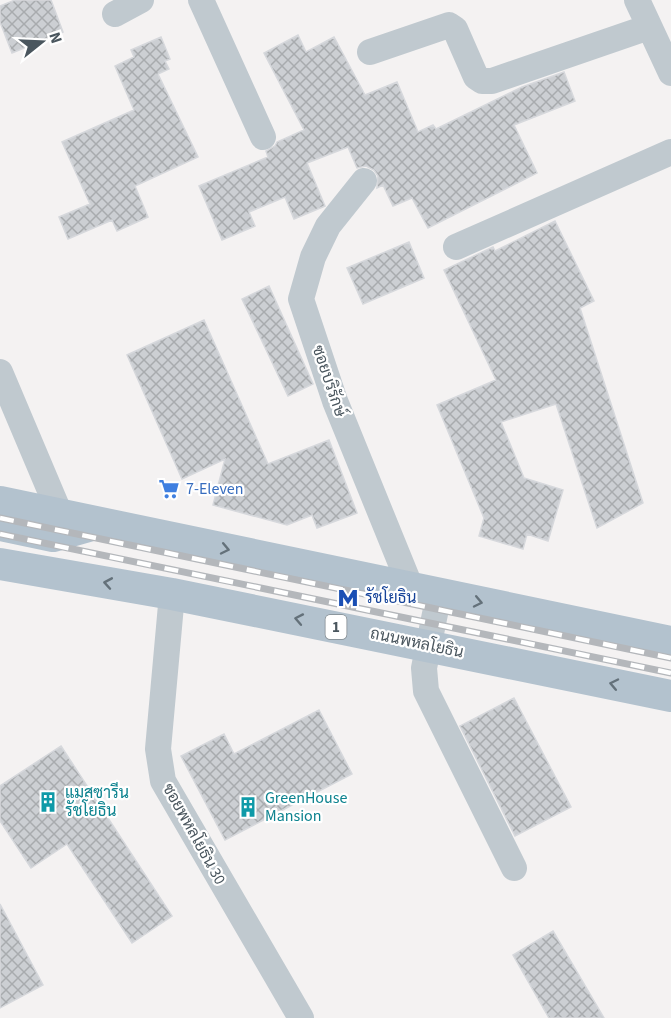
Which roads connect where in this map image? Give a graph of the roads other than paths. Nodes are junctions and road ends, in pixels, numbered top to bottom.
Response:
1 (141, 0) edge
2 (201, 0) edge
3 (637, 0) edge
4 (115, 14) dead end
5 (649, 27) junction
6 (370, 52) dead end
7 (671, 74) edge
8 (263, 137) dead end
9 (671, 152) edge
10 (364, 180) dead end
11 (456, 247) dead end
12 (0, 372) edge
13 (0, 502) edge
14 (60, 514) junction
15 (100, 523) junction
16 (0, 525) edge
17 (0, 552) edge
18 (0, 564) edge
19 (57, 574) junction
20 (425, 591) junction
21 (172, 594) junction
22 (671, 642) edge
23 (429, 645) junction
24 (671, 696) edge
25 (514, 868) dead end
26 (301, 1018) edge

1 - 4 street
2 - 8 street
3 - 5 street
5 - 6 street
5 - 7 street
9 - 11 street
10 - 20 street, ซอยบริรักษ์
12 - 14 street
13 - 14 main road
14 - 15 main road
15 - 16 main road
15 -> 20 main road
17 - 19 main road, ถนนพหลโยธิน
18 - 19 main road, ถนนพหลโยธิน / 1
21 -> 19 main road, ถนนพหลโยธิน / 1
20 -> 22 main road
20 - 23 street
23 -> 21 main road, ถนนพหลโยธิน / 1
21 - 26 street, ซอยพหลโยธิน 30
24 -> 23 main road, ถนนพหลโยธิน / 1
23 - 25 street

